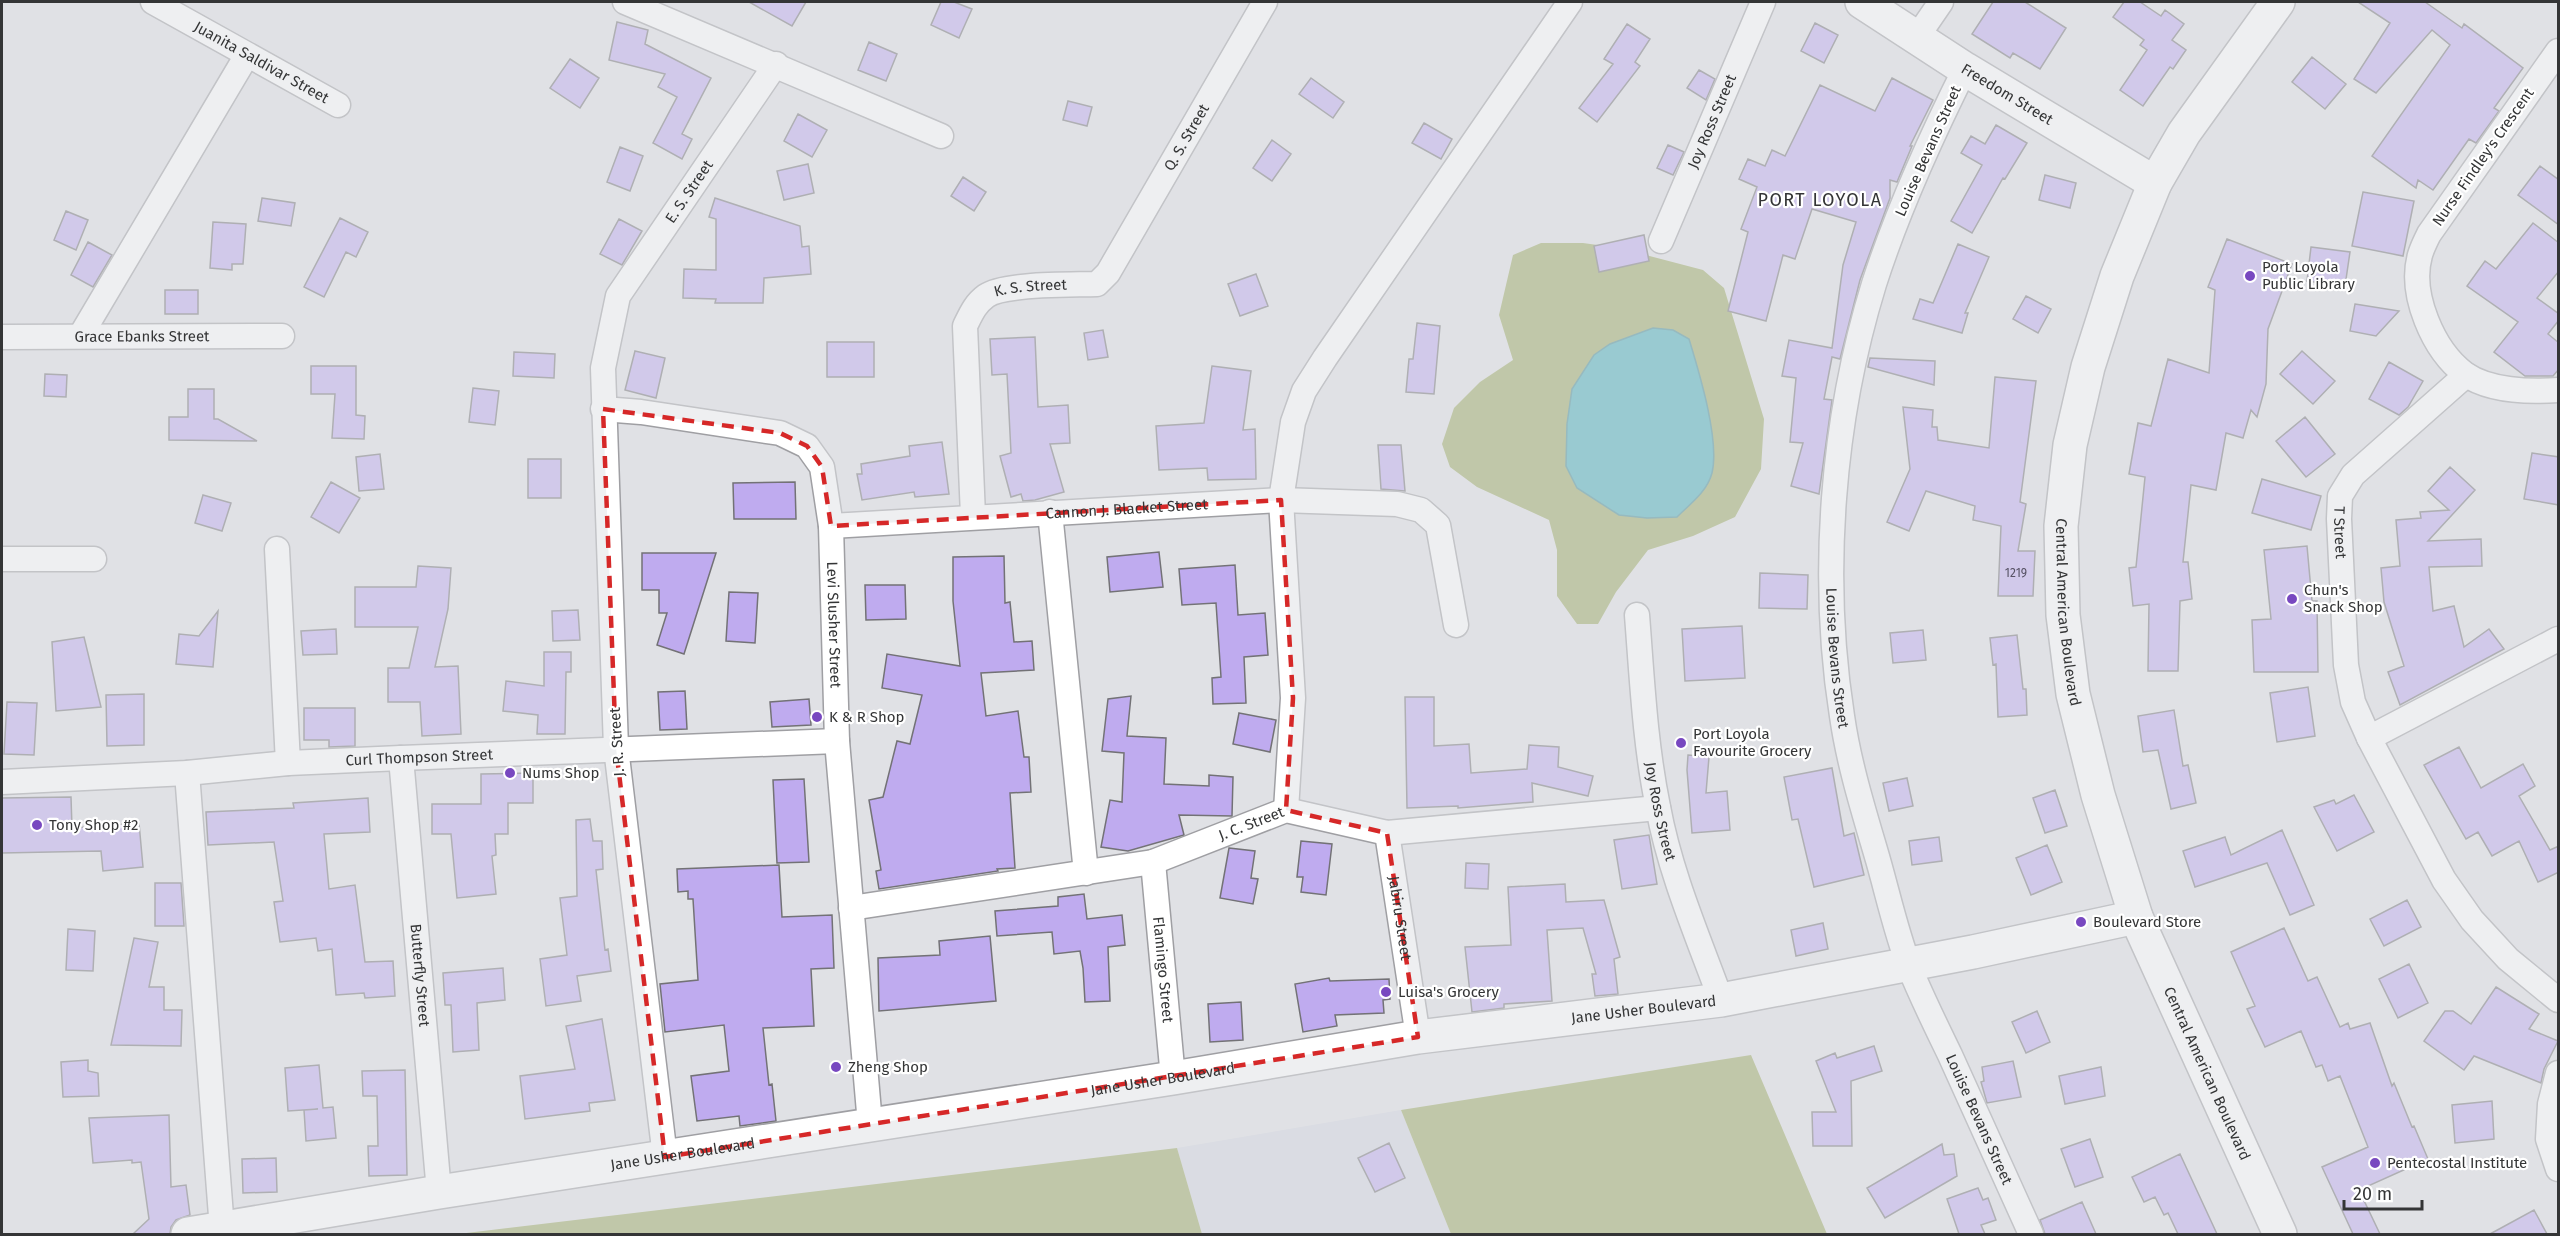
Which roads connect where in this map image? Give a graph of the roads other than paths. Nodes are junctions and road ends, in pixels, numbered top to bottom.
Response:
1 (153, 2) edge
2 (625, 2) edge
3 (1265, 2) edge
4 (1570, 2) edge
5 (1763, 2) edge
6 (1862, 2) edge
7 (1941, 2) edge
8 (2278, 2) edge
9 (1917, 37) junction
10 (2559, 51) edge
11 (247, 55) junction
12 (776, 64) junction
13 (1965, 69) junction
14 (338, 105) dead end
15 (941, 136) dead end
16 (2156, 183) junction
17 (1661, 241) dead end
18 (1108, 273) joint
19 (610, 324) joint
20 (81, 335) junction
21 (282, 336) dead end
22 (2, 337) edge
23 (2466, 375) junction
24 (2559, 390) edge
25 (603, 409) junction
26 (1281, 501) junction
27 (1050, 512) junction
28 (973, 516) junction
29 (831, 526) junction
30 (277, 549) dead end
31 (2, 559) edge
32 (94, 559) dead end
33 (1636, 615) dead end
34 (1456, 626) dead end
35 (2559, 639) edge
36 (2369, 738) junction
37 (837, 741) junction
38 (616, 748) junction
39 (401, 758) junction
40 (288, 764) junction
41 (187, 773) junction
42 (2, 782) edge
43 (1658, 808) junction
44 (1286, 810) junction
45 (1387, 833) junction
46 (1153, 862) junction
47 (1086, 873) junction
48 (851, 908) junction
49 (2136, 917) junction
50 (1908, 964) junction
51 (1721, 1000) junction
52 (2559, 1000) edge
53 (1418, 1037) junction
54 (2559, 1073) edge
55 (1173, 1078) junction
56 (870, 1124) junction
57 (665, 1157) junction
58 (2559, 1169) edge
59 (439, 1192) junction
60 (222, 1229) junction
61 (188, 1234) edge
62 (2031, 1234) edge
63 (2280, 1234) edge

1 - 11 street, Juanita Saldivar Street
2 - 12 street
3 - 18 street, Q. S. Street
4 - 26 street
5 - 17 street, Joy Ross Street
6 - 9 street, Freedom Street
7 - 9 street
8 - 16 street, Central American Boulevard
9 - 13 street, Freedom Street
10 - 23 street, Nurse Findley's Crescent
11 - 14 street, Juanita Saldivar Street
11 - 20 street
12 - 15 street
12 - 19 street, E. S. Street
13 - 16 street, Freedom Street
13 - 50 street, Louise Bevans Street
16 - 49 street, Central American Boulevard
18 - 28 street, K. S. Street
19 - 25 street, J. R. Street
20 - 21 street, Grace Ebanks Street
20 - 22 street, Grace Ebanks Street
23 - 24 street, Nurse Findley's Crescent
23 - 36 street, T Street
25 - 29 street, Levi Slusher Street
25 - 38 street, J. R. Street
26 - 27 street, Cannon J. Blacket Street
26 - 34 street, Cannon J. Blacket Street
26 - 44 street
27 - 28 street, Cannon J. Blacket Street
27 - 47 street
28 - 29 street, Cannon J. Blacket Street
29 - 37 street, Levi Slusher Street
30 - 40 street
31 - 32 street
33 - 43 street, Joy Ross Street
35 - 36 street
36 - 52 street, T Street
37 - 38 street, Curl Thompson Street
37 - 48 street, Levi Slusher Street
38 - 39 street, Curl Thompson Street
38 - 57 street, J. R. Street
39 - 40 street, Curl Thompson Street
39 - 59 street, Butterfly Street
40 - 41 street, Curl Thompson Street
41 - 42 street, Curl Thompson Street
41 - 60 street
43 - 45 street, J. C. Street
43 - 51 street, Joy Ross Street
44 - 45 street, J. C. Street
44 - 46 street, J. C. Street
45 - 53 street, Jabiru Street
46 - 47 street, J. C. Street
46 - 55 street, Flamingo Street
47 - 48 street, J. C. Street
48 - 56 street, Levi Slusher Street
49 - 50 street, Jane Usher Boulevard
49 - 63 street, Central American Boulevard
50 - 51 street, Jane Usher Boulevard
50 - 62 street, Louise Bevans Street
51 - 53 street, Jane Usher Boulevard
53 - 55 street, Jane Usher Boulevard
54 - 58 street
55 - 56 street, Jane Usher Boulevard
56 - 57 street, Jane Usher Boulevard
57 - 59 street, Jane Usher Boulevard
59 - 60 street, Jane Usher Boulevard
60 - 61 street, Jane Usher Boulevard

